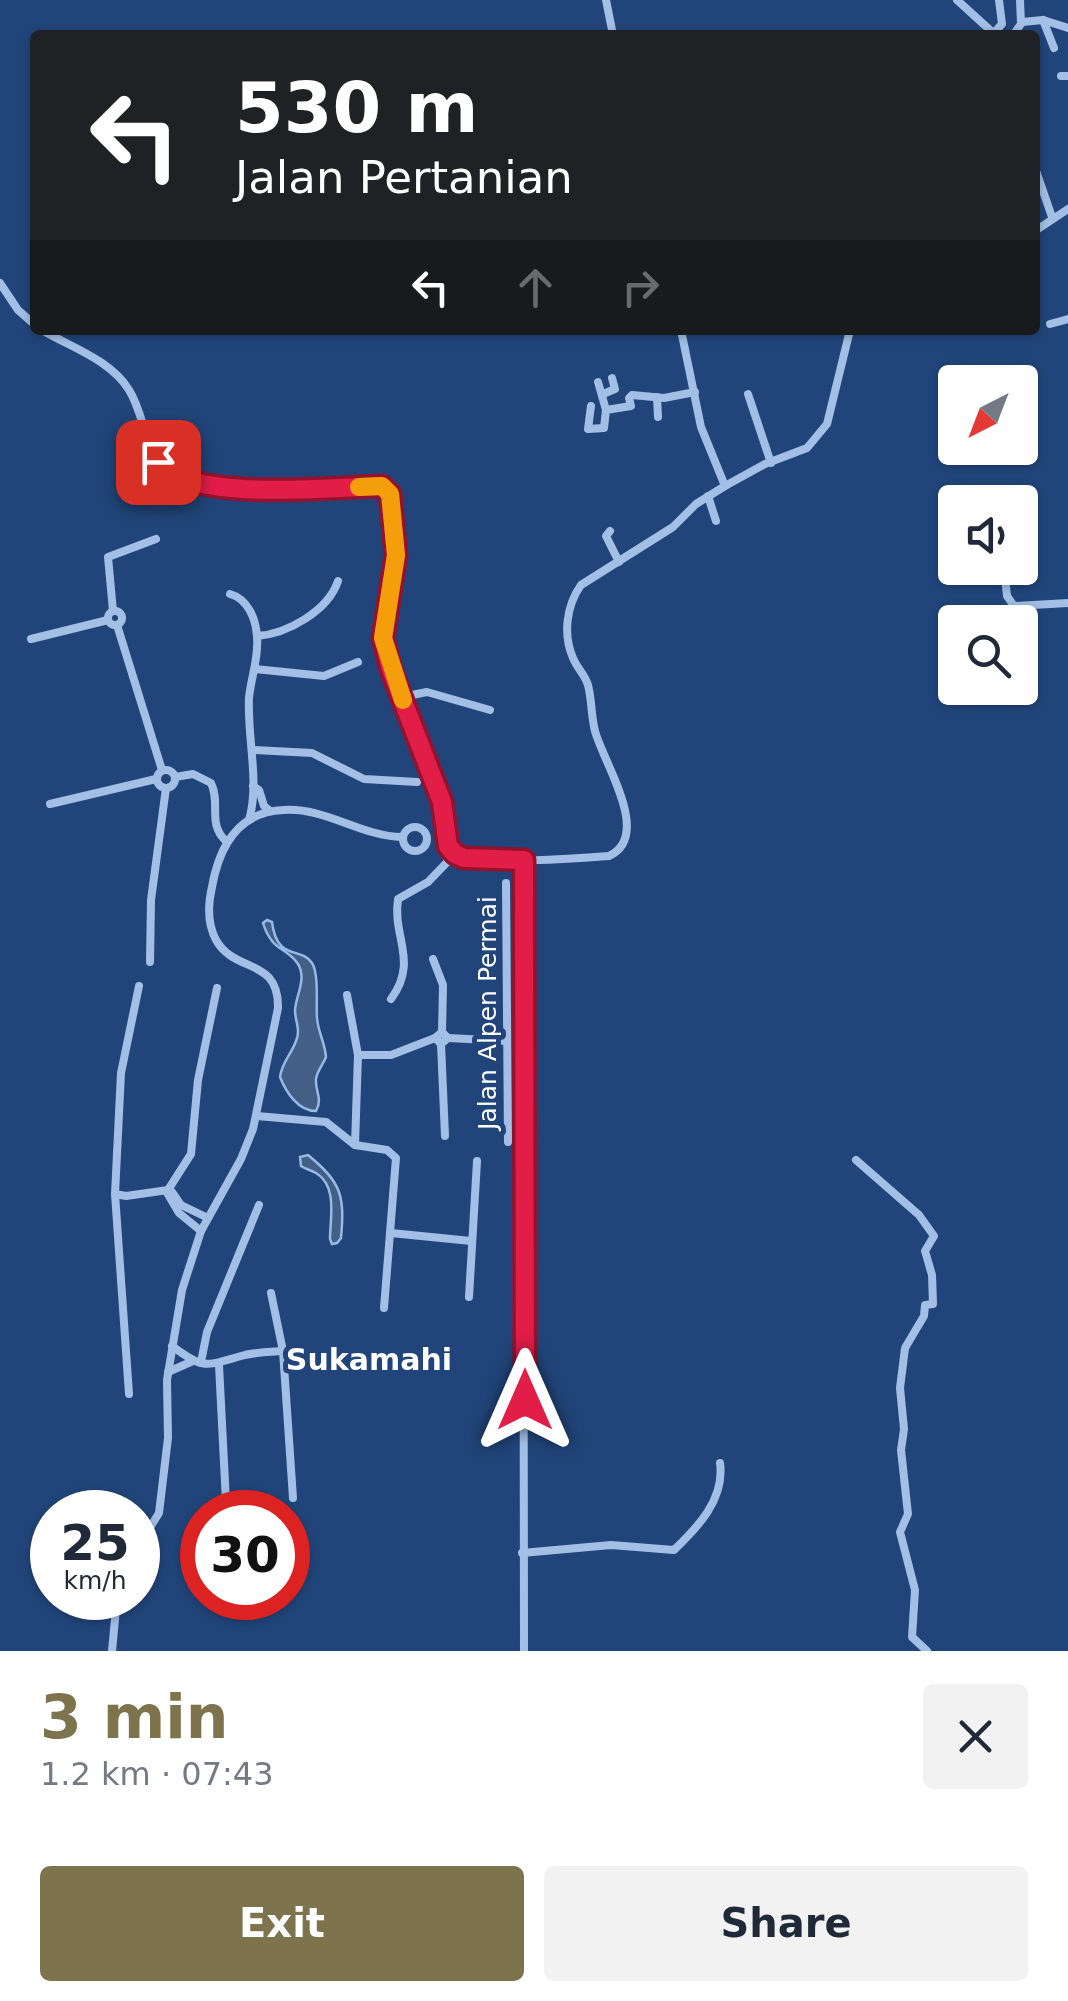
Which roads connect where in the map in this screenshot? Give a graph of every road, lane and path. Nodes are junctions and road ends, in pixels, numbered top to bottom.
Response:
1 (606, 0) edge
2 (957, 0) edge
3 (1000, 0) edge
4 (1020, 0) edge
5 (1043, 20) junction
6 (1022, 22) junction
7 (1068, 28) edge
8 (612, 30) edge
9 (990, 30) edge
10 (997, 30) edge
11 (1016, 30) edge
12 (1054, 48) dead end
13 (1040, 193) edge
14 (1068, 209) edge
15 (1052, 217) junction
16 (1040, 226) edge
17 (0, 283) edge
18 (1068, 319) edge
19 (30, 321) edge
20 (1050, 324) dead end
21 (51, 335) edge
22 (682, 335) edge
23 (849, 335) edge
24 (612, 378) dead end
25 (598, 382) dead end
26 (695, 392) junction
27 (603, 394) junction
28 (748, 394) dead end
29 (656, 397) junction
30 (591, 406) dead end
31 (606, 410) junction
32 (658, 416) dead end
33 (770, 464) junction
34 (725, 486) junction
35 (708, 496) junction
36 (716, 521) dead end
37 (610, 531) dead end
38 (156, 539) dead end
39 (620, 562) junction
40 (338, 581) dead end
41 (1006, 585) edge
42 (230, 594) dead end
43 (1068, 603) edge
44 (113, 622) junction
45 (257, 636) junction
46 (31, 639) dead end
47 (358, 662) dead end
48 (255, 670) junction
49 (402, 697) junction
50 (490, 710) dead end
51 (252, 750) junction
52 (162, 770) junction
53 (175, 777) junction
54 (156, 779) junction
55 (417, 782) dead end
56 (254, 786) junction
57 (166, 788) junction
58 (50, 804) dead end
59 (271, 811) junction
60 (249, 820) junction
61 (445, 827) junction
62 (424, 830) junction
63 (402, 836) junction
64 (447, 840) junction
65 (226, 841) junction
66 (427, 841) junction
67 (455, 854) junction
68 (524, 860) junction
69 (506, 882) dead end
70 (432, 959) dead end
71 (150, 962) dead end
72 (140, 986) dead end
73 (218, 988) dead end
74 (347, 995) dead end
75 (391, 1000) dead end
76 (441, 1038) junction
77 (508, 1041) junction
78 (358, 1055) junction
79 (257, 1116) junction
80 (445, 1136) dead end
81 (508, 1142) dead end
82 (355, 1145) junction
83 (856, 1160) dead end
84 (478, 1162) dead end
85 (168, 1190) junction
86 (114, 1194) junction
87 (259, 1205) dead end
88 (208, 1218) junction
89 (201, 1231) junction
90 (391, 1233) junction
91 (471, 1241) junction
92 (271, 1292) dead end
93 (469, 1297) dead end
94 (384, 1308) dead end
95 (172, 1346) junction
96 (283, 1351) junction
97 (197, 1362) junction
98 (218, 1365) junction
99 (168, 1372) junction
100 (129, 1394) dead end
101 (720, 1463) dead end
102 (225, 1490) edge
103 (292, 1490) edge
104 (160, 1501) edge
105 (522, 1554) junction
106 (115, 1620) edge
107 (112, 1651) edge
108 (524, 1651) edge
109 (926, 1651) edge

1 - 8 street
2 - 9 street
3 - 10 street
4 - 6 street
5 - 6 street
5 - 7 street
5 - 12 street
6 - 11 street
13 - 15 street
14 - 15 street
15 - 16 street
17 - 19 street
18 - 20 street
21 - 49 street
22 - 26 street
23 - 33 street
24 - 27 street
25 - 27 street
26 - 29 street
26 - 34 street
27 - 31 street
28 - 33 street
29 - 31 street
29 - 32 street
30 - 31 street
33 - 34 street
34 - 35 street
35 - 36 street
35 - 39 street
37 - 39 street
38 - 44 street
39 - 68 street
40 - 45 street
41 - 43 street
42 - 45 street
44 - 46 street
44 - 52 street
45 - 48 street
47 - 48 street
48 - 51 street
49 - 50 street
49 - 61 street
51 - 55 street
51 - 56 street
52 - 53 street
52 - 54 street
53 - 57 street
53 - 65 street
54 - 57 street
54 - 58 street
56 - 59 street
56 - 60 street
57 - 71 street
59 - 60 street
59 - 63 street
60 - 65 street
61 - 62 street
61 - 64 street
62 - 63 street
62 - 66 street
63 - 66 street
64 - 66 street
64 - 67 street
65 - 79 street
67 - 68 street
67 - 75 street
68 - 105 street
69 - 77 street, Jalan Alpen Permai
70 - 76 street
72 - 86 street
73 - 85 street
74 - 78 street
76 - 77 street
76 - 78 street
76 - 80 street
77 - 81 street, Jalan Alpen Permai
78 - 82 street
79 - 82 street
79 - 88 street
82 - 90 street
83 - 109 street
84 - 91 street
85 - 86 street
85 - 88 street
85 - 89 street
86 - 100 street
87 - 97 street
88 - 89 street
89 - 95 street
90 - 91 street
90 - 94 street
91 - 93 street
92 - 96 street
95 - 97 street
95 - 99 street
96 - 98 street
96 - 103 street
97 - 98 street
97 - 99 street
98 - 102 street
99 - 104 street
101 - 105 street
105 - 108 street
106 - 107 street

